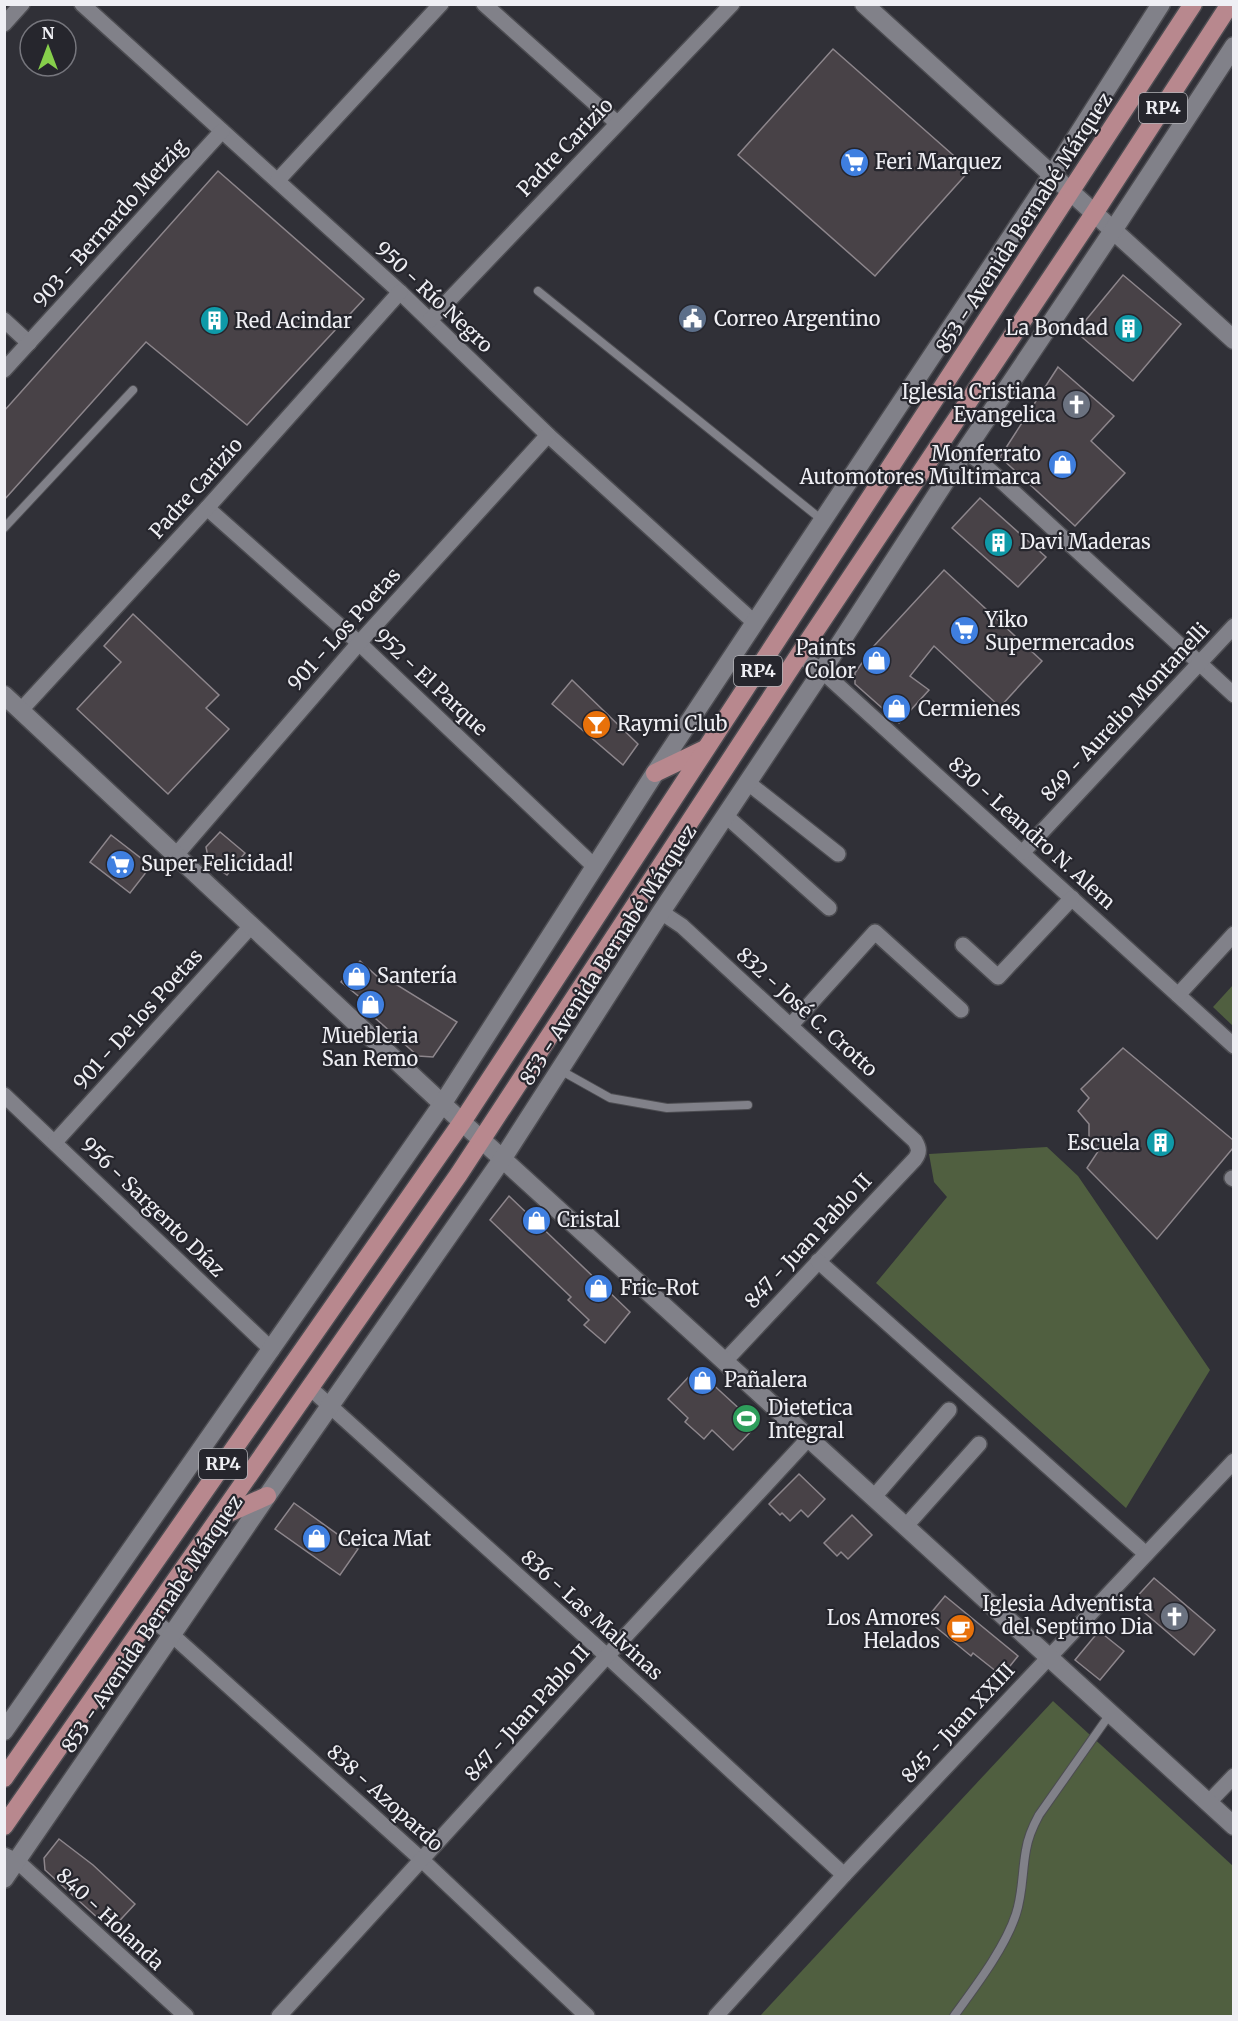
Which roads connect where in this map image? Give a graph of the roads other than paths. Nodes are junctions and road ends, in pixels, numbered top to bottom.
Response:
1 (22, 4) edge
2 (82, 4) edge
3 (441, 4) edge
4 (484, 4) edge
5 (732, 4) edge
6 (864, 4) edge
7 (1161, 4) edge
8 (1193, 4) edge
9 (1230, 4) edge
10 (4, 24) edge
11 (1233, 46) edge
12 (617, 123) junction
13 (222, 131) junction
14 (1052, 175) junction
15 (278, 180) junction
16 (1071, 193) junction
17 (1095, 212) junction
18 (1114, 229) junction
19 (538, 291) dead end
20 (400, 292) junction
21 (4, 320) edge
22 (430, 320) junction
23 (1233, 340) edge
24 (29, 343) junction
25 (4, 370) edge
26 (133, 390) dead end
27 (548, 435) junction
28 (965, 451) junction
29 (207, 508) junction
30 (823, 521) junction
31 (4, 528) edge
32 (755, 623) junction
33 (1233, 626) edge
34 (359, 643) junction
35 (799, 656) junction
36 (1199, 663) junction
37 (822, 671) junction
38 (4, 695) edge
39 (1233, 695) edge
40 (21, 710) junction
41 (707, 748) junction
42 (655, 773) junction
43 (747, 782) junction
44 (725, 815) junction
45 (1023, 852) junction
46 (838, 854) dead end
47 (176, 855) junction
48 (595, 867) junction
49 (1072, 898) junction
50 (830, 908) dead end
51 (661, 912) junction
52 (252, 925) junction
53 (1233, 934) edge
54 (963, 945) dead end
55 (1178, 995) junction
56 (961, 1010) dead end
57 (792, 1025) junction
58 (1233, 1047) edge
59 (560, 1070) junction
60 (4, 1095) edge
61 (443, 1103) junction
62 (748, 1105) dead end
63 (462, 1122) junction
64 (482, 1139) junction
65 (55, 1143) junction
66 (919, 1148) joint
67 (503, 1158) junction
68 (818, 1261) junction
69 (272, 1350) junction
70 (724, 1362) junction
71 (309, 1387) junction
72 (330, 1406) junction
73 (949, 1410) dead end
74 (808, 1439) junction
75 (979, 1444) dead end
76 (1233, 1461) edge
77 (267, 1496) junction
78 (873, 1498) junction
79 (220, 1517) junction
80 (905, 1527) junction
81 (1146, 1554) junction
82 (149, 1617) junction
83 (171, 1634) junction
84 (606, 1656) junction
85 (1048, 1658) junction
86 (1110, 1713) junction
87 (4, 1731) edge
88 (1233, 1776) edge
89 (4, 1778) edge
90 (1208, 1803) junction
91 (4, 1826) edge
92 (1233, 1826) edge
93 (11, 1858) edge
94 (422, 1860) junction
95 (844, 1875) junction
96 (4, 1879) edge
97 (186, 2016) edge
98 (279, 2016) edge
99 (587, 2016) edge
100 (716, 2016) edge
101 (954, 2016) edge

1 - 10 street
2 - 13 street, 950 - Río Negro
3 - 15 street
4 - 12 street
5 - 12 street, Padre Carizio
6 - 14 street
7 - 14 street, 853 - Avenida Bernabé Márquez
8 - 16 main road, 853 - Avenida Bernabé Márquez / RP4
9 - 17 main road, 853 - Avenida Bernabé Márquez / RP4
11 - 18 street, 853 - Avenida Bernabé Márquez
12 - 22 street, Padre Carizio
13 - 15 street, 950 - Río Negro
13 - 24 street, 903 - Bernardo Metzig
14 - 16 street
14 - 30 street, 853 - Avenida Bernabé Márquez
15 - 20 street, 950 - Río Negro
16 - 17 street
16 - 41 main road, 853 - Avenida Bernabé Márquez / RP4
17 - 18 street
17 - 35 main road, 853 - Avenida Bernabé Márquez / RP4
18 - 23 street
18 - 28 street, 853 - Avenida Bernabé Márquez
19 - 30 lane
20 - 22 street, 950 - Río Negro
20 - 29 street, Padre Carizio
21 - 24 street
22 - 27 street, 950 - Río Negro
24 - 25 street, 903 - Bernardo Metzig
26 - 31 lane
27 - 32 street, 950 - Río Negro
27 - 34 street, 901 - Los Poetas
28 - 36 street
28 - 37 street, 853 - Avenida Bernabé Márquez
29 - 34 street, 952 - El Parque
29 - 40 street, Padre Carizio
30 - 32 street, 853 - Avenida Bernabé Márquez
32 - 42 street, 853 - Avenida Bernabé Márquez
33 - 36 street, 849 - Aurelio Montanelli
34 - 47 street, 901 - Los Poetas
34 - 48 street, 952 - El Parque
35 - 37 street, 830 - Leandro N. Alem
35 - 64 main road, 853 - Avenida Bernabé Márquez / RP4
36 - 39 street
36 - 45 street, 849 - Aurelio Montanelli
37 - 43 street, 853 - Avenida Bernabé Márquez
37 - 45 street, 830 - Leandro N. Alem
38 - 40 street
40 - 47 street
41 - 42 main road
41 - 63 main road, 853 - Avenida Bernabé Márquez / RP4
42 - 48 street, 853 - Avenida Bernabé Márquez
43 - 44 street, 853 - Avenida Bernabé Márquez
43 - 46 street
44 - 50 street
44 - 51 street, 853 - Avenida Bernabé Márquez
45 - 49 street, 830 - Leandro N. Alem
47 - 52 street
48 - 61 street, 853 - Avenida Bernabé Márquez
49 - 54 street
49 - 55 street, 830 - Leandro N. Alem
51 - 57 street, 832 - José C. Crotto
51 - 59 street, 853 - Avenida Bernabé Márquez
52 - 61 street
52 - 65 street, 901 - De los Poetas
53 - 55 street
55 - 58 street, 830 - Leandro N. Alem
56 - 57 street
57 - 66 street, 832 - José C. Crotto
59 - 62 lane
59 - 67 street, 853 - Avenida Bernabé Márquez
60 - 65 street, 956 - Sargento Díaz
61 - 63 street
61 - 69 street, 853 - Avenida Bernabé Márquez
63 - 64 street
63 - 89 main road, 853 - Avenida Bernabé Márquez / RP4
64 - 67 street
64 - 71 main road, 853 - Avenida Bernabé Márquez / RP4
65 - 69 street, 956 - Sargento Díaz
66 - 68 street, 847 - Juan Pablo II
67 - 70 street
67 - 72 street, 853 - Avenida Bernabé Márquez
68 - 70 street, 847 - Juan Pablo II
68 - 81 street
69 - 87 street, 853 - Avenida Bernabé Márquez
70 - 74 street
71 - 72 street, 836 - Las Malvinas
71 - 79 main road, 853 - Avenida Bernabé Márquez / RP4
72 - 77 street, 853 - Avenida Bernabé Márquez
72 - 84 street, 836 - Las Malvinas
73 - 78 street
74 - 78 street
74 - 84 street, 847 - Juan Pablo II
75 - 80 street
76 - 81 street, 845 - Juan XXIII
77 - 79 main road
77 - 83 street, 853 - Avenida Bernabé Márquez
78 - 80 street
79 - 82 main road, 853 - Avenida Bernabé Márquez / RP4
80 - 85 street
81 - 85 street, 845 - Juan XXIII
82 - 83 street, 838 - Azopardo
82 - 91 main road, 853 - Avenida Bernabé Márquez / RP4
83 - 93 street, 853 - Avenida Bernabé Márquez
83 - 94 street, 838 - Azopardo
84 - 94 street, 847 - Juan Pablo II
84 - 95 street, 836 - Las Malvinas
85 - 86 street
85 - 95 street, 845 - Juan XXIII
86 - 90 street
86 - 101 lane
88 - 90 street
90 - 92 street
93 - 96 street, 853 - Avenida Bernabé Márquez
93 - 97 street, 840 - Holanda
94 - 98 street, 847 - Juan Pablo II
94 - 99 street, 838 - Azopardo
95 - 100 street, 845 - Juan XXIII

